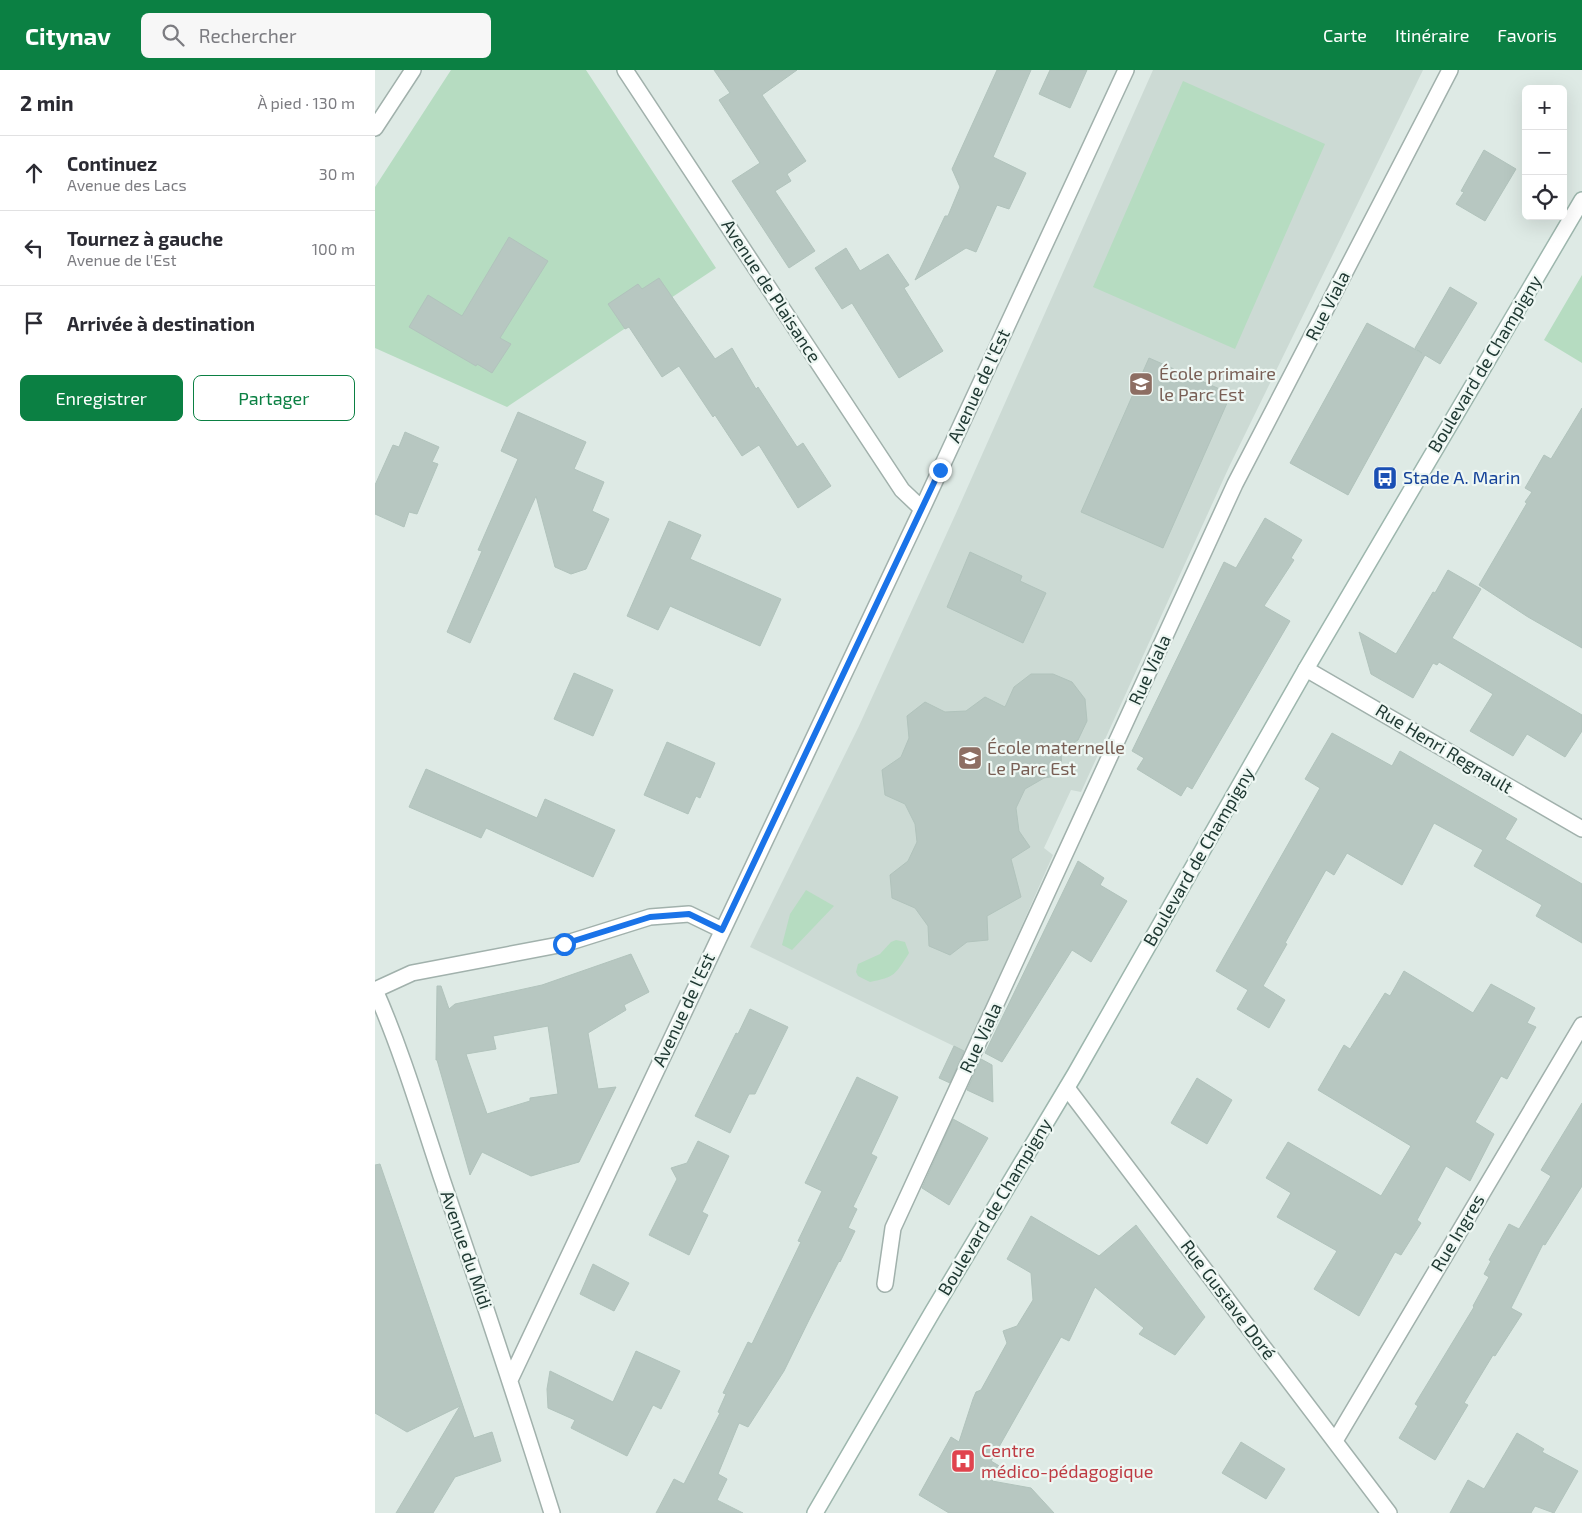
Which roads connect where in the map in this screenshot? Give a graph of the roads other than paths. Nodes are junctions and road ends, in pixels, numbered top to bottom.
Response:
1 (413, 70) edge
2 (625, 70) edge
3 (1126, 70) edge
4 (1450, 70) edge
5 (375, 128) edge
6 (1582, 200) edge
7 (922, 509) junction
8 (1306, 668) junction
9 (1582, 829) edge
10 (722, 930) junction
11 (375, 990) edge
12 (1582, 1025) edge
13 (1067, 1088) junction
14 (885, 1284) dead end
15 (510, 1380) junction
16 (1335, 1441) junction
17 (552, 1513) edge
18 (815, 1513) edge
19 (1389, 1513) edge

1 - 5 street
2 - 7 street, Avenue de Plaisance
3 - 7 street, Avenue de l'Est
4 - 14 street, Rue Viala
6 - 8 street, Boulevard de Champigny
7 - 10 street, Avenue de l'Est
8 - 9 street, Rue Henri Regnault
8 - 13 street, Boulevard de Champigny
10 - 11 street
10 - 15 street, Avenue de l'Est
11 - 15 street, Avenue du Midi
12 - 16 street, Rue Ingres
13 - 16 street, Rue Gustave Doré
13 - 18 street, Boulevard de Champigny
15 - 17 street, Avenue du Midi
16 - 19 street, Rue Gustave Doré

